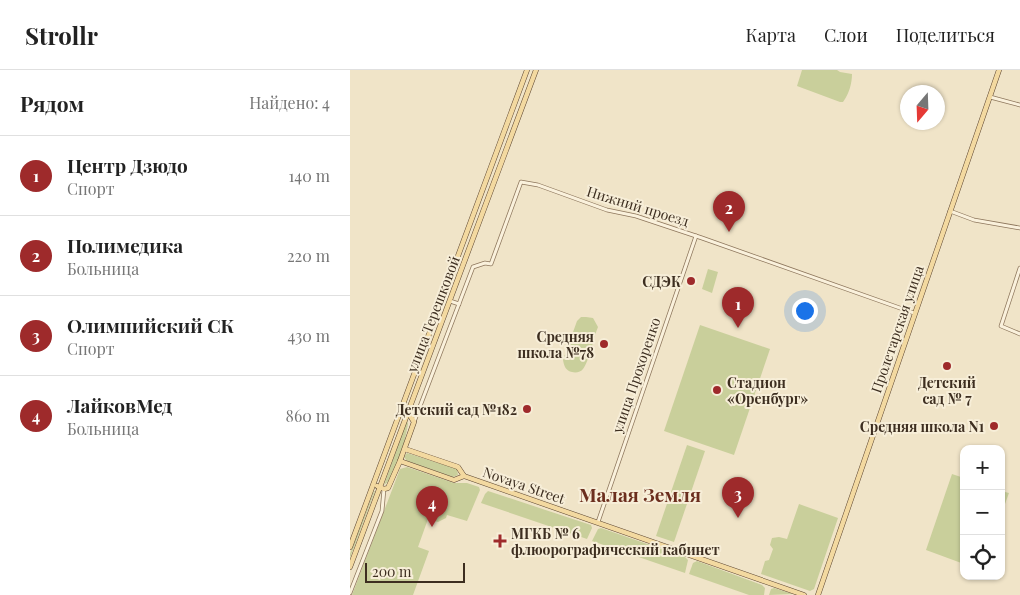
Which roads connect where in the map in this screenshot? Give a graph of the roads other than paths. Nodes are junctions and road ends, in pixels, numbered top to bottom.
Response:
1 (527, 70) edge
2 (536, 70) edge
3 (999, 70) edge
4 (990, 97) junction
5 (1020, 105) edge
6 (950, 211) junction
7 (1020, 228) edge
8 (696, 236) junction
9 (1020, 268) edge
10 (450, 301) junction
11 (459, 304) junction
12 (914, 314) junction
13 (1020, 334) edge
14 (426, 344) junction
15 (432, 346) junction
16 (408, 412) junction
17 (414, 422) junction
18 (405, 449) junction
19 (400, 461) junction
20 (464, 476) junction
21 (373, 485) junction
22 (382, 488) junction
23 (598, 522) junction
24 (350, 547) edge
25 (350, 566) edge
26 (350, 593) edge
27 (804, 595) edge
28 (818, 595) edge

1 - 14 main road, улица Терешковой
2 - 10 main road, улица Терешковой
3 - 4 main road, Пролетарская улица
4 - 5 street
4 - 6 main road, Пролетарская улица
6 - 7 street
6 - 12 main road, Пролетарская улица
8 - 11 street, Нижний проезд
8 - 12 street, Нижний проезд
8 - 23 street, улица Прохоренко
9 - 13 street
10 - 11 street
10 - 15 main road, улица Терешковой
11 - 17 street
12 - 28 main road, Пролетарская улица
14 - 15 main road
14 - 21 main road, улица Терешковой
15 - 16 main road, улица Терешковой
16 - 17 main road
16 - 22 main road, улица Терешковой
17 - 18 main road
18 - 19 main road
18 - 20 main road, Novaya Street
19 - 20 main road, Novaya Street
19 - 22 main road
20 - 23 main road, Novaya Street
21 - 22 main road
21 - 24 main road, улица Терешковой
22 - 25 main road, улица Терешковой
22 - 26 street
23 - 27 main road, Novaya Street

